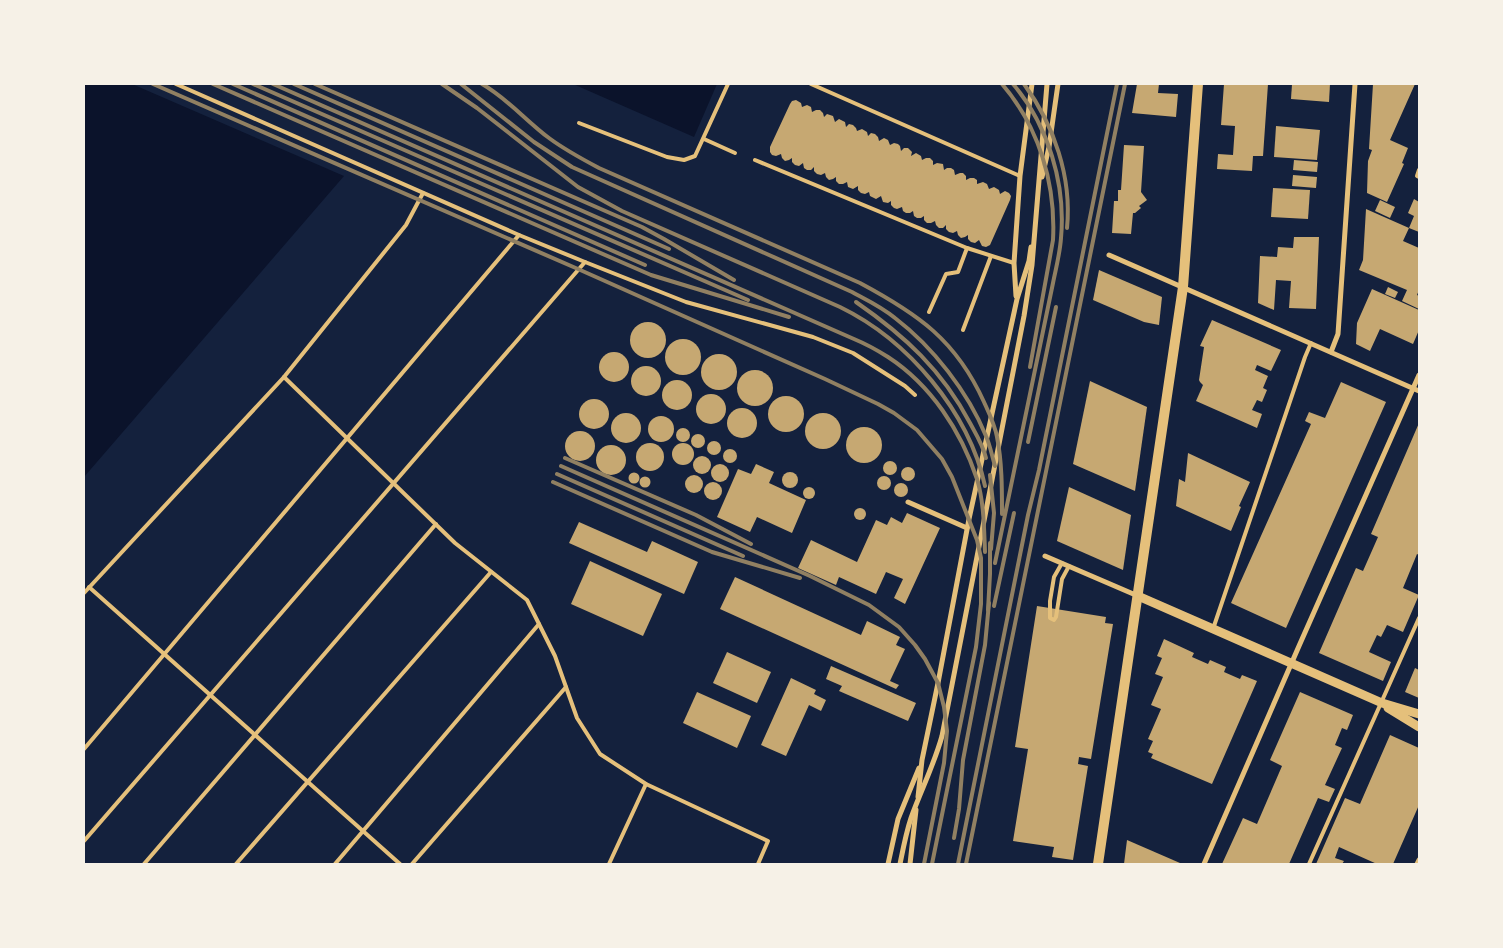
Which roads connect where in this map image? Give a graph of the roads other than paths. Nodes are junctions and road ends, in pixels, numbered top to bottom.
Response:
1 (176, 84) edge
2 (728, 84) edge
3 (811, 84) edge
4 (1032, 84) edge
5 (1047, 84) edge
6 (1058, 84) edge
7 (1198, 84) edge
8 (1356, 84) edge
9 (580, 123) dead end
10 (704, 139) junction
11 (735, 153) dead end
12 (755, 160) dead end
13 (1419, 170) edge
14 (1020, 176) junction
15 (1419, 177) edge
16 (423, 193) junction
17 (519, 235) junction
18 (967, 248) junction
19 (1109, 255) dead end
20 (992, 256) junction
21 (585, 262) junction
22 (1014, 263) junction
23 (1183, 287) junction
24 (1017, 299) junction
25 (929, 312) dead end
26 (963, 330) dead end
27 (1311, 343) junction
28 (1331, 352) junction
29 (1419, 375) edge
30 (284, 377) junction
31 (1413, 388) junction
32 (1419, 391) edge
33 (914, 395) dead end
34 (348, 438) junction
35 (394, 483) junction
36 (908, 502) dead end
37 (436, 524) junction
38 (967, 528) junction
39 (1045, 556) dead end
40 (1062, 564) junction
41 (1068, 566) junction
42 (492, 572) junction
43 (89, 587) junction
44 (84, 593) edge
45 (1138, 596) junction
46 (1419, 618) edge
47 (539, 624) junction
48 (1213, 629) junction
49 (164, 654) junction
50 (1291, 663) junction
51 (566, 687) junction
52 (210, 695) junction
53 (1382, 703) junction
54 (1419, 714) edge
55 (1419, 727) edge
56 (255, 735) junction
57 (84, 749) edge
58 (922, 760) junction
59 (308, 782) junction
60 (646, 784) junction
61 (363, 831) junction
62 (84, 841) edge
63 (1419, 860) edge
64 (144, 864) edge
65 (236, 864) edge
66 (335, 864) edge
67 (400, 864) edge
68 (412, 864) edge
69 (609, 864) edge
70 (758, 864) edge
71 (888, 864) edge
72 (900, 864) edge
73 (910, 864) edge
74 (1098, 864) edge
75 (1204, 864) edge
76 (1309, 864) edge
77 (1417, 864) edge

1 - 16 lane
2 - 10 lane
3 - 14 lane
4 - 14 street
5 - 72 street
6 - 24 street
7 - 23 main road
8 - 28 street
9 - 10 lane
10 - 11 lane
12 - 18 lane
13 - 15 lane
14 - 22 street
16 - 17 lane
16 - 30 lane
17 - 21 lane
17 - 34 lane
18 - 20 lane
18 - 25 lane
19 - 23 street
20 - 22 lane
20 - 26 lane
21 - 33 lane
21 - 35 lane
22 - 24 street
23 - 27 street
23 - 45 main road
24 - 38 street
27 - 28 street
27 - 48 lane
28 - 31 street
29 - 31 street
30 - 34 lane
30 - 43 lane
31 - 32 street
31 - 50 street
34 - 35 lane
34 - 49 lane
35 - 37 lane
35 - 52 lane
36 - 38 street
37 - 42 lane
37 - 56 lane
38 - 58 street
39 - 40 street
40 - 41 street
40 - 41 lane
41 - 45 street
42 - 47 lane
42 - 59 lane
43 - 44 lane
43 - 49 lane
45 - 48 street
45 - 74 main road
46 - 53 lane
47 - 51 lane
47 - 61 lane
48 - 50 street
49 - 52 lane
49 - 57 lane
50 - 53 street
50 - 75 street
51 - 60 lane
51 - 68 lane
52 - 56 lane
52 - 62 lane
53 - 54 street
53 - 55 street
53 - 76 lane
56 - 59 lane
56 - 64 lane
58 - 71 street
58 - 73 street
59 - 61 lane
59 - 65 lane
60 - 69 lane
60 - 70 lane
61 - 66 lane
61 - 67 lane
63 - 77 street

